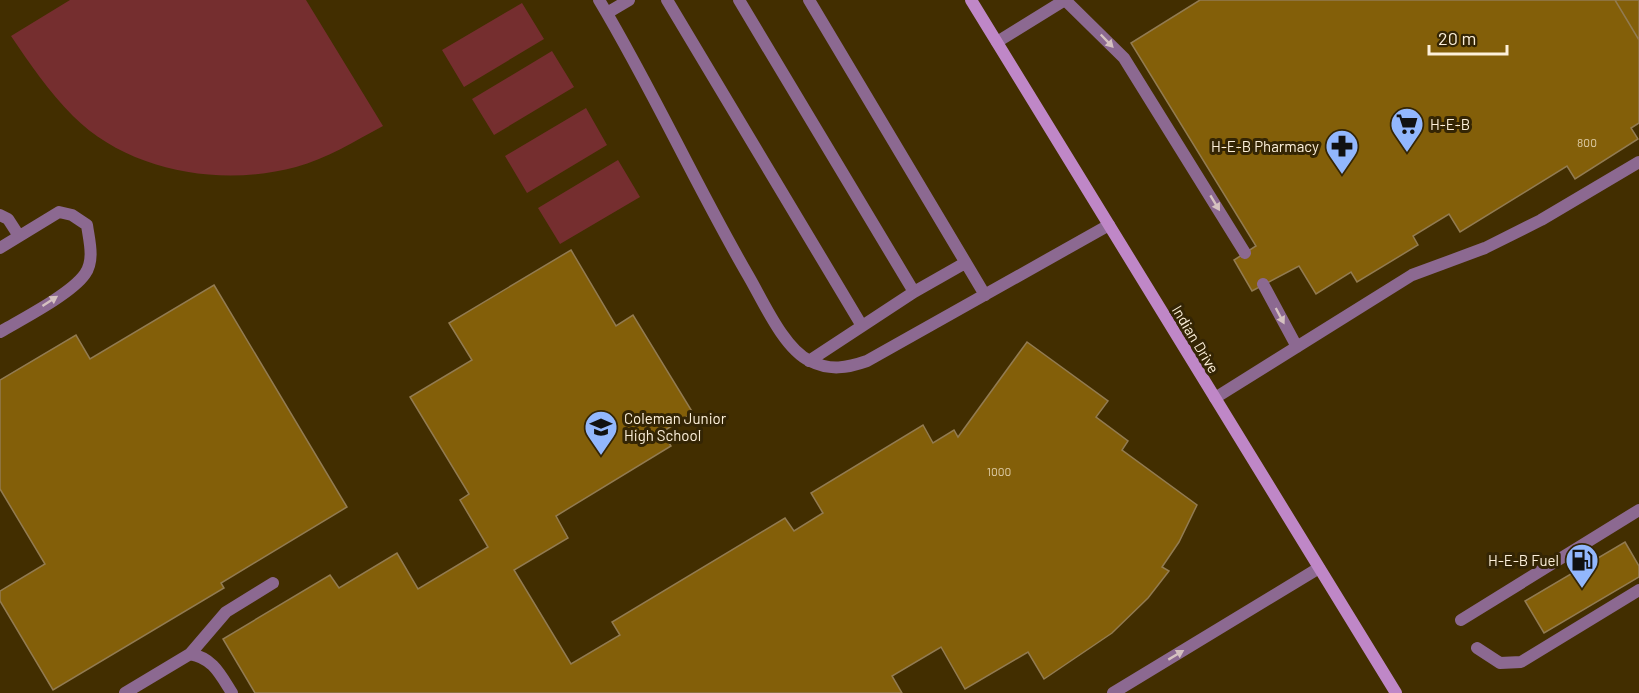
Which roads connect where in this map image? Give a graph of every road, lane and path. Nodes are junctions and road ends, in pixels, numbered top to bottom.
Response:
1 (599, 0) edge
2 (629, 0) edge
3 (667, 0) edge
4 (739, 0) edge
5 (809, 0) edge
6 (971, 0) edge
7 (1065, 0) edge
8 (607, 13) junction
9 (997, 42) junction
10 (1639, 162) edge
11 (0, 215) edge
12 (1109, 225) junction
13 (19, 236) junction
14 (0, 248) edge
15 (1245, 253) dead end
16 (965, 263) junction
17 (1263, 284) dead end
18 (914, 292) junction
19 (985, 295) junction
20 (862, 326) junction
21 (0, 332) edge
22 (1297, 347) junction
23 (809, 361) junction
24 (1215, 398) junction
25 (1639, 510) edge
26 (1319, 568) junction
27 (273, 584) dead end
28 (1639, 590) edge
29 (1461, 620) dead end
30 (1478, 648) dead end
31 (190, 654) junction
32 (125, 693) edge
33 (232, 693) edge
34 (1113, 693) edge
35 (1396, 693) edge

1 - 8 lane
2 - 8 lane
3 - 20 lane
4 - 18 lane
5 - 16 lane
6 - 9 street, Indian Drive
7 - 9 lane
7 -> 15 lane
8 - 23 lane
9 - 12 street, Indian Drive
10 - 22 lane
11 - 13 lane
12 - 19 lane
12 - 24 street, Indian Drive
13 - 14 lane
21 -> 13 lane
16 - 18 lane
16 - 19 lane
17 -> 22 lane
18 - 20 lane
19 - 23 lane
20 - 23 lane
22 - 24 lane
24 - 26 street, Indian Drive
25 - 29 lane
34 -> 26 lane
26 - 35 street, Indian Drive
27 - 31 lane
28 - 30 lane
31 - 32 lane
31 - 33 lane

